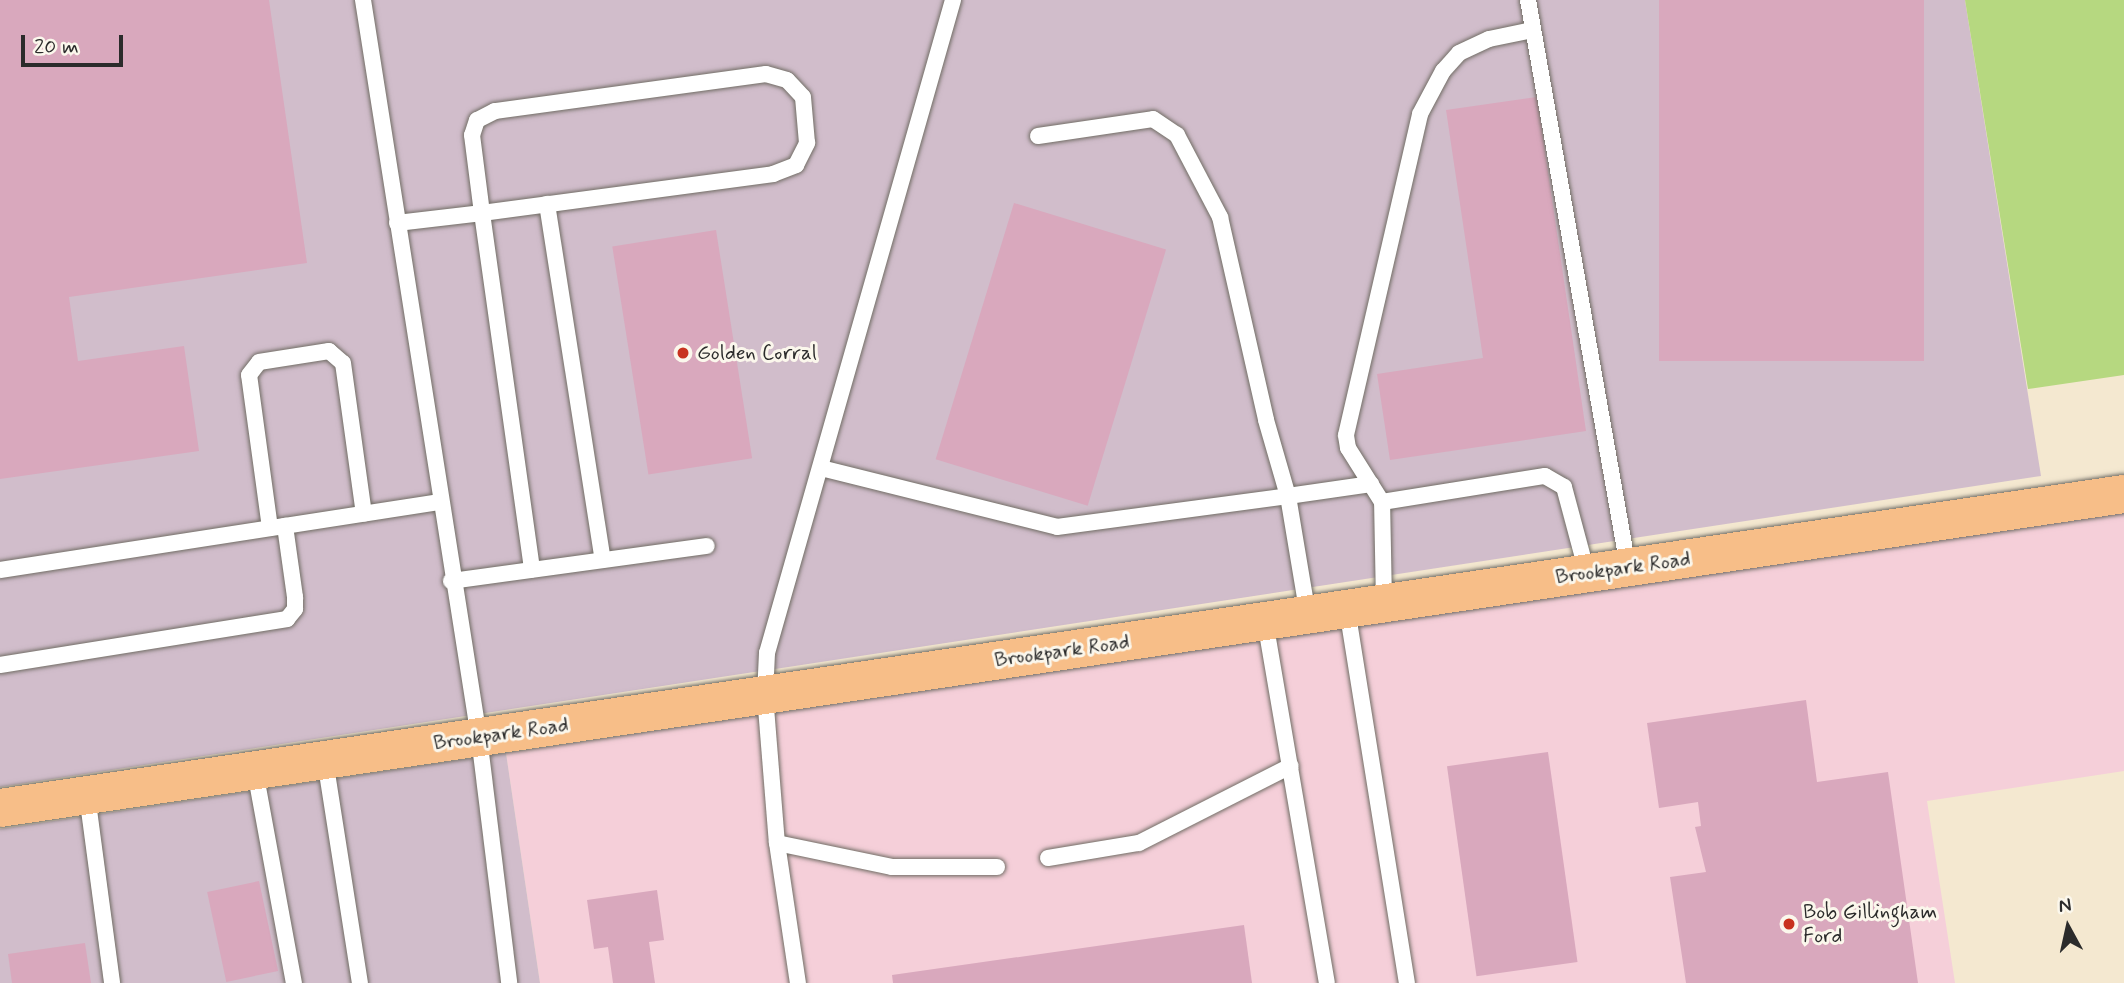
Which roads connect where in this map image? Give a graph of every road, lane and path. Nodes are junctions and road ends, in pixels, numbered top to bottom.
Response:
1 (363, 0) edge
2 (953, 0) edge
3 (1528, 0) edge
4 (1533, 30) junction
5 (1038, 136) dead end
6 (547, 204) junction
7 (482, 213) junction
8 (397, 223) junction
9 (821, 468) junction
10 (1371, 484) junction
11 (2124, 494) edge
12 (1288, 495) junction
13 (439, 502) junction
14 (1382, 502) junction
15 (364, 514) junction
16 (278, 527) junction
17 (706, 546) dead end
18 (603, 560) junction
19 (1628, 567) junction
20 (0, 570) edge
21 (533, 570) junction
22 (1587, 573) junction
23 (451, 580) junction
24 (1366, 606) junction
25 (1308, 615) junction
26 (1265, 621) junction
27 (0, 665) edge
28 (765, 695) junction
29 (479, 737) junction
30 (325, 760) junction
31 (1291, 766) junction
32 (255, 771) junction
33 (86, 795) junction
34 (0, 808) edge
35 (777, 843) junction
36 (1048, 858) dead end
37 (997, 867) dead end
38 (112, 983) edge
39 (294, 983) edge
40 (360, 983) edge
41 (509, 983) edge
42 (797, 983) edge
43 (1327, 983) edge
44 (1407, 983) edge

1 - 8 lane
2 - 9 lane
3 - 4 lane
4 - 10 lane
4 - 19 lane
5 - 12 lane
6 - 7 lane
6 - 7 lane
6 - 18 lane
7 - 8 lane
7 - 21 lane
8 - 13 lane
9 - 12 lane
9 - 28 lane
10 - 12 lane
10 - 14 lane
11 - 19 main road, Brookpark Road
12 - 25 lane
13 - 15 lane
13 - 23 lane
14 - 22 lane
14 - 24 lane
15 - 16 lane
15 - 16 lane
16 - 20 lane
16 - 27 lane
17 - 18 lane
18 - 21 lane
19 - 22 main road, Brookpark Road
21 - 23 lane
22 - 24 main road, Brookpark Road
23 - 29 lane
24 - 25 main road, Brookpark Road
24 - 44 lane
25 - 26 main road, Brookpark Road
26 - 28 main road, Brookpark Road
26 - 31 lane
28 - 29 main road, Brookpark Road
28 - 35 lane
29 - 30 main road, Brookpark Road
29 - 41 lane
30 - 32 main road, Brookpark Road
30 - 40 lane
31 - 36 lane
31 - 43 lane
32 - 33 main road, Brookpark Road
32 - 39 lane
33 - 34 main road, Brookpark Road
33 - 38 lane
35 - 37 lane
35 - 42 lane

